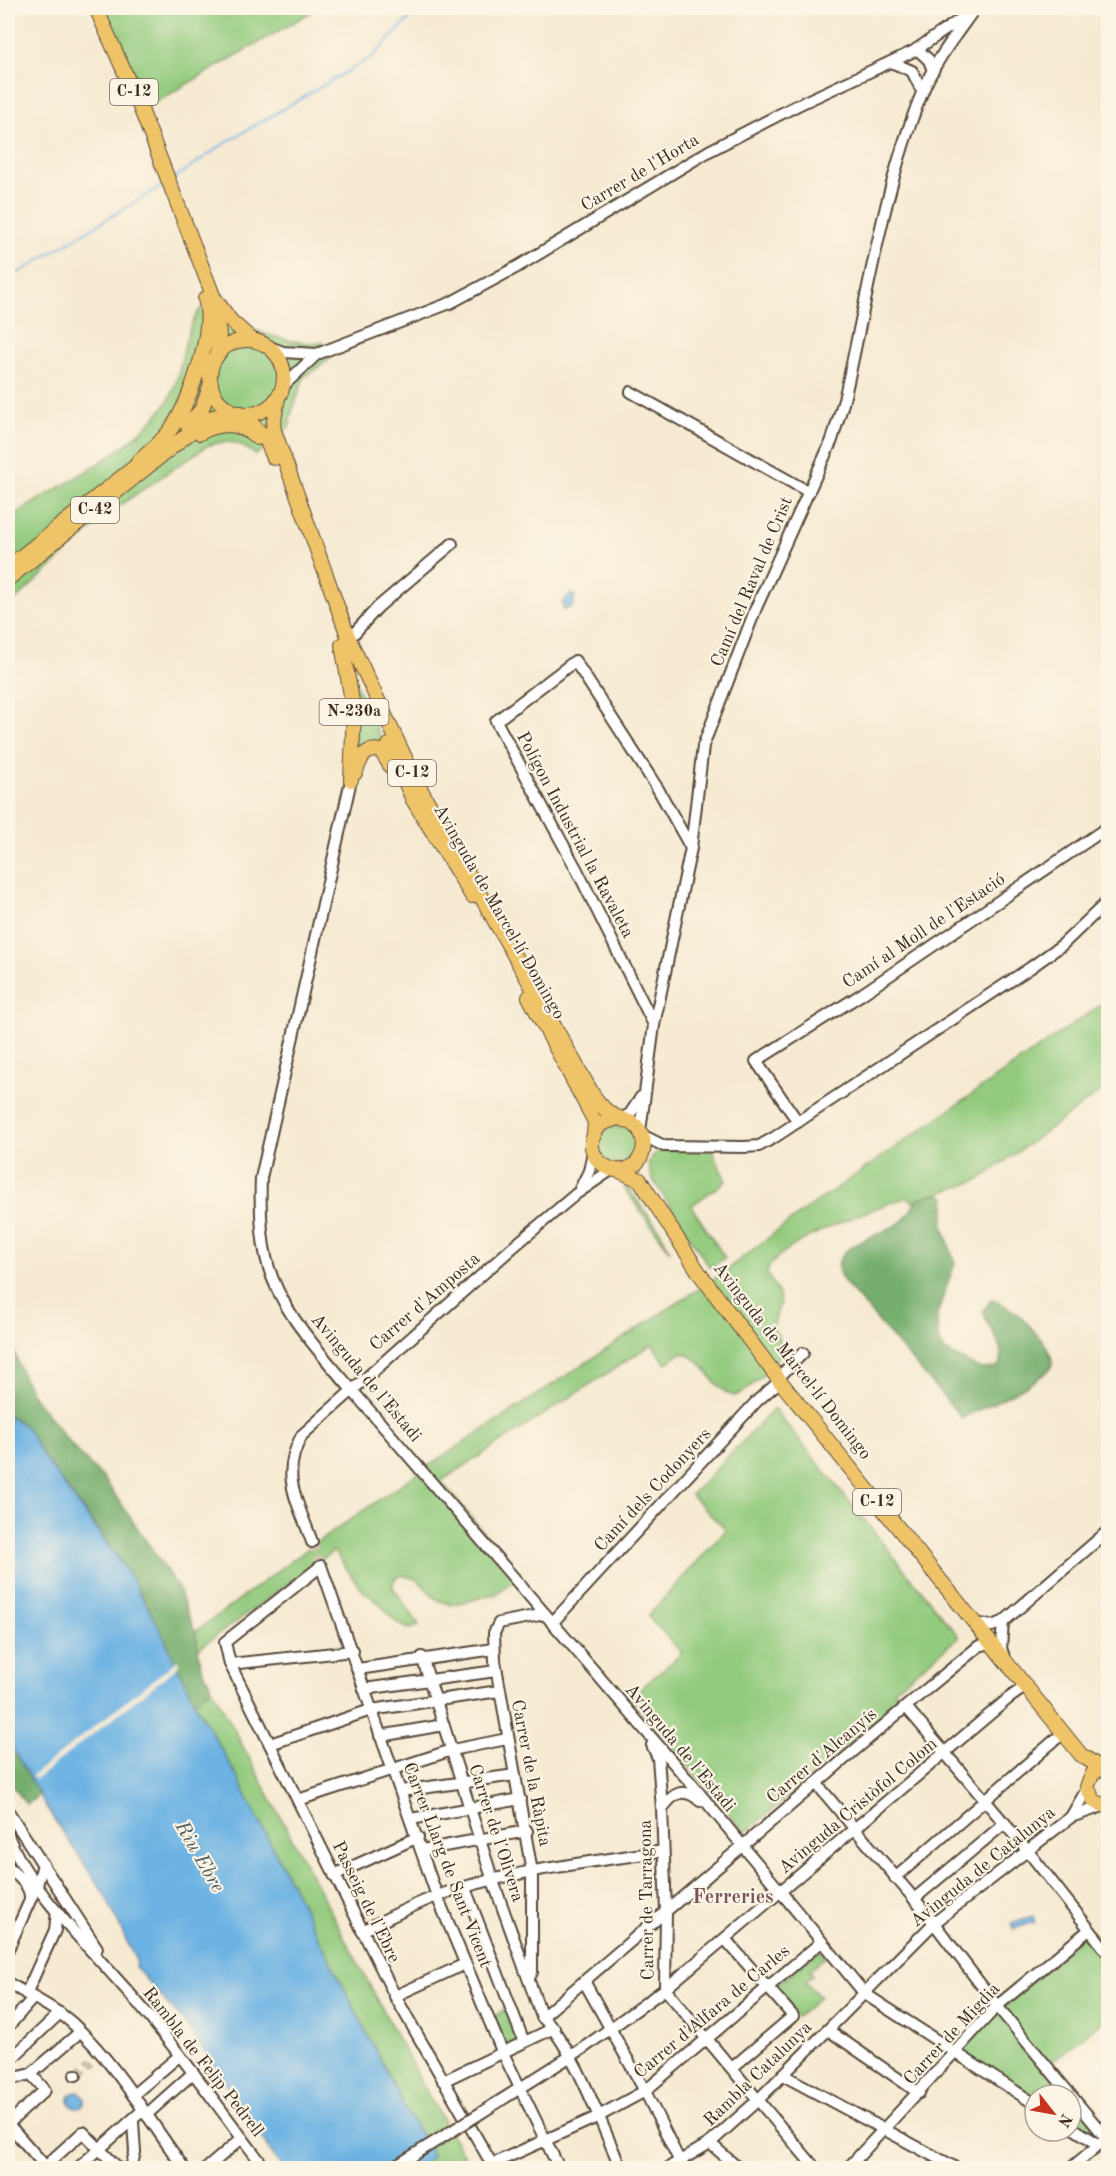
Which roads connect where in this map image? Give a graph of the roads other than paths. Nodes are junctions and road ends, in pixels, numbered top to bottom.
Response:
1 (96, 8) edge
2 (974, 8) edge
3 (915, 50) junction
4 (891, 62) junction
5 (933, 71) junction
6 (916, 75) junction
7 (922, 91) junction
8 (189, 234) junction
9 (214, 298) junction
10 (252, 340) junction
11 (267, 346) junction
12 (317, 354) junction
13 (217, 356) junction
14 (210, 384) junction
15 (280, 392) junction
16 (632, 392) dead end
17 (238, 412) junction
18 (182, 441) junction
19 (127, 472) junction
20 (279, 473) junction
21 (809, 492) junction
22 (452, 544) dead end
23 (8, 567) edge
24 (8, 579) edge
25 (345, 642) junction
26 (351, 780) junction
27 (413, 800) junction
28 (1108, 827) edge
29 (691, 848) junction
30 (1108, 901) edge
31 (654, 1024) junction
32 (643, 1094) junction
33 (620, 1118) junction
34 (798, 1122) junction
35 (641, 1133) junction
36 (594, 1134) junction
37 (664, 1146) junction
38 (593, 1152) junction
39 (640, 1158) junction
40 (614, 1170) junction
41 (640, 1180) junction
42 (576, 1194) junction
43 (803, 1353) dead end
44 (779, 1379) junction
45 (351, 1389) junction
46 (1108, 1531) edge
47 (312, 1542) tunnel mouth
48 (549, 1618) junction
49 (1004, 1622) junction
50 (974, 1623) junction
51 (225, 1641) joint
52 (991, 1643) junction
53 (494, 1648) junction
54 (353, 1651) junction
55 (422, 1657) junction
56 (230, 1664) junction
57 (1007, 1664) junction
58 (358, 1669) junction
59 (496, 1671) junction
60 (428, 1680) junction
61 (1026, 1686) junction
62 (364, 1689) junction
63 (499, 1691) junction
64 (435, 1700) junction
65 (906, 1707) junction
66 (370, 1710) junction
67 (444, 1725) junction
68 (640, 1727) junction
69 (1063, 1733) junction
70 (380, 1736) junction
71 (507, 1739) junction
72 (270, 1744) junction
73 (452, 1750) junction
74 (945, 1753) junction
75 (1081, 1755) junction
76 (673, 1762) junction
77 (659, 1763) junction
78 (1105, 1767) edge
79 (393, 1769) junction
80 (514, 1775) junction
81 (462, 1782) junction
82 (816, 1783) junction
83 (1088, 1785) junction
84 (401, 1791) junction
85 (520, 1799) junction
86 (298, 1800) junction
87 (986, 1801) junction
88 (1107, 1807) edge
89 (470, 1809) junction
90 (662, 1809) junction
91 (8, 1811) edge
92 (1071, 1817) junction
93 (411, 1819) junction
94 (721, 1822) junction
95 (1005, 1823) junction
96 (854, 1830) junction
97 (526, 1831) junction
98 (8, 1835) edge
99 (418, 1837) junction
100 (480, 1839) junction
101 (29, 1842) junction
102 (742, 1846) junction
103 (9, 1847) edge
104 (422, 1850) junction
105 (1027, 1850) junction
106 (663, 1851) junction
107 (43, 1864) junction
108 (8, 1867) edge
109 (532, 1872) junction
110 (334, 1875) junction
111 (895, 1878) junction
112 (493, 1881) junction
113 (37, 1885) junction
114 (465, 1888) junction
115 (782, 1893) junction
116 (437, 1896) junction
117 (48, 1898) junction
118 (30, 1899) junction
119 (914, 1899) junction
120 (57, 1911) junction
121 (666, 1911) junction
122 (934, 1923) junction
123 (362, 1930) junction
124 (1089, 1930) junction
125 (725, 1939) junction
126 (820, 1943) junction
127 (8, 1949) edge
128 (1108, 1953) edge
129 (465, 1964) junction
130 (114, 1976) junction
131 (529, 1978) junction
132 (584, 1981) junction
133 (8, 1983) edge
134 (769, 1988) junction
135 (665, 1989) junction
136 (865, 1994) junction
137 (30, 1996) junction
138 (395, 1996) junction
139 (997, 2006) junction
140 (60, 2013) junction
141 (542, 2017) junction
142 (8, 2027) edge
143 (554, 2028) junction
144 (612, 2029) junction
145 (828, 2030) junction
146 (80, 2032) junction
147 (709, 2040) junction
148 (524, 2042) junction
149 (502, 2051) junction
150 (955, 2052) junction
151 (179, 2056) junction
152 (570, 2057) junction
153 (8, 2062) edge
154 (732, 2068) junction
155 (193, 2073) junction
156 (31, 2074) junction
157 (783, 2075) junction
158 (8, 2080) edge
159 (443, 2081) junction
160 (8, 2085) edge
161 (521, 2086) junction
162 (645, 2091) junction
163 (919, 2094) junction
164 (134, 2095) junction
165 (1023, 2096) edge
166 (758, 2100) junction
167 (144, 2113) junction
168 (597, 2117) junction
169 (133, 2122) junction
170 (8, 2123) edge
171 (885, 2130) junction
172 (1083, 2132) edge
173 (8, 2134) edge
174 (242, 2138) junction
175 (546, 2140) junction
176 (1105, 2140) edge
177 (710, 2143) junction
178 (99, 2151) junction
179 (682, 2165) edge
180 (48, 2166) edge
181 (493, 2166) edge
182 (61, 2169) edge
183 (78, 2169) edge
184 (118, 2169) edge
185 (131, 2169) edge
186 (184, 2169) edge
187 (207, 2169) edge
188 (265, 2169) edge
189 (393, 2169) edge
190 (560, 2169) edge
191 (621, 2169) edge
192 (668, 2169) edge
193 (738, 2169) edge
194 (815, 2169) edge
195 (848, 2169) edge
196 (956, 2169) edge
197 (1071, 2169) edge

1 - 8 main road, C-12
2 - 3 street, Carrer de l'Horta
2 - 5 street, Camí del Raval de Crist
3 - 4 street, Carrer de l'Horta
3 - 5 street
3 - 6 street
4 - 6 street
4 - 12 street, Carrer de l'Horta
5 - 7 street, Camí del Raval de Crist
6 - 7 street
7 - 21 street, Camí del Raval de Crist
8 - 9 main road, C-12
8 - 19 main road
9 - 10 main road, C-12
9 - 13 main road, C-12
10 - 11 main road, C-12
10 - 13 main road
11 - 12 street
11 - 15 main road, C-12
12 - 15 street
13 - 14 main road, C-12
14 - 17 main road, C-12
14 - 19 main road, C-42
15 - 17 main road
15 - 25 main road, C-12
16 - 21 street
17 - 18 main road, C-42
17 - 20 main road, C-12
18 - 20 main road
18 - 24 main road, C-42
19 - 23 main road, C-42
20 - 25 main road, Avinguda de Marcel·lí Domingo / C-12
21 - 29 street, Camí del Raval de Crist
22 - 25 street
25 - 26 main road, N-230a
25 - 27 main road, Avinguda de Marcel·lí Domingo / C-12
25 - 33 main road, C-12
26 - 27 main road, N-230a
26 - 45 street, Avinguda de l'Estadi / N-230a
27 - 36 main road, Avinguda de Marcel·lí Domingo / C-12
28 - 34 street, Camí al Moll de l'Estació
29 - 31 street, Camí del Raval de Crist
29 - 31 street, Polígon Industrial la Ravaleta
30 - 34 street
31 - 32 street, Camí del Raval de Crist
32 - 33 street
32 - 35 street, Camí del Raval de Crist
33 - 35 main road, C-12
33 - 36 main road
34 - 37 street
35 - 37 street
35 - 39 main road, C-12
36 - 38 main road, C-12
37 - 39 street
38 - 40 main road
38 - 42 street
39 - 40 main road
39 - 41 main road, Avinguda de Marcel·lí Domingo / C-12
40 - 41 main road
40 - 42 street, Carrer d'Amposta
41 - 44 main road, Avinguda de Marcel·lí Domingo / C-12
42 - 45 street, Carrer d'Amposta
43 - 44 street, Camí dels Codonyers
44 - 48 street, Camí dels Codonyers
44 - 50 main road, Avinguda de Marcel·lí Domingo / C-12
45 - 47 street, Carrer d'Amposta
45 - 48 street, Avinguda de l'Estadi / N-230a
46 - 49 street
48 - 53 street, Carrer de la Ràpita
48 - 68 street, Avinguda de l'Estadi
49 - 50 street
49 - 57 street
50 - 52 main road, Avinguda de Marcel·lí Domingo / C-12
51 - 54 street, Carrer Llarg de Sant Vicent
51 - 56 street, Passeig de l'Ebre
52 - 57 main road, Avinguda de Marcel·lí Domingo / C-12
52 - 65 street, Carrer d'Alcanyís
53 - 55 street
53 - 59 street, Carrer de la Ràpita
54 - 56 street
54 - 58 street, Carrer Llarg de Sant Vicent
55 - 58 street
55 - 60 street, Carrer de l'Olivera
56 - 72 street, Passeig de l'Ebre
57 - 61 main road, Avinguda de Marcel·lí Domingo / C-12
58 - 62 street, Carrer Llarg de Sant Vicent
59 - 60 street
59 - 63 street, Carrer de la Ràpita
60 - 62 street
60 - 64 street, Carrer de l'Olivera
61 - 69 main road, Avinguda de Marcel·lí Domingo / C-12
61 - 74 street, Avinguda Cristòfol Colom
62 - 66 street, Carrer Llarg de Sant Vicent
63 - 64 street
63 - 71 street, Carrer de la Ràpita
64 - 66 street
64 - 67 street, Carrer de l'Olivera
65 - 74 street
65 - 82 street, Carrer d'Alcanyís
66 - 70 street, Carrer Llarg de Sant Vicent
66 - 72 street
67 - 70 street
67 - 73 street, Carrer de l'Olivera
68 - 76 street, Avinguda de l'Estadi
68 - 77 street
69 - 75 main road, Avinguda de Marcel·lí Domingo / C-12
69 - 87 street
70 - 79 street, Carrer Llarg de Sant Vicent
71 - 73 street
71 - 80 street, Carrer de la Ràpita
72 - 86 street, Passeig de l'Ebre
73 - 79 street
73 - 81 street, Carrer de l'Olivera
74 - 87 street
74 - 96 street, Avinguda Cristòfol Colom
75 - 78 main road, Avinguda de Marcel·lí Domingo / C-12
75 - 83 main road, Avinguda de Marcel·lí Domingo / C-12
76 - 77 street
76 - 94 street, Avinguda de l'Estadi
77 - 90 street, Carrer de Tarragona
78 - 83 main road, C-12
79 - 84 street, Carrer Llarg de Sant Vicent
79 - 86 street
80 - 81 street
80 - 85 street, Carrer de la Ràpita
81 - 84 street
81 - 89 street, Carrer de l'Olivera
82 - 96 street
82 - 102 street, Carrer d'Alcanyís
83 - 88 main road, C-12
83 - 92 street
84 - 93 street, Carrer Llarg de Sant Vicent
85 - 89 street
85 - 97 street, Carrer de la Ràpita
86 - 110 street, Passeig de l'Ebre
87 - 95 street
87 - 111 street
88 - 92 street
89 - 93 street
89 - 100 street, Carrer de l'Olivera
90 - 94 street
90 - 106 street, Carrer de Tarragona
91 - 101 street, Rambla de Felip Pedrell
92 - 105 street, Avinguda de Catalunya
93 - 99 street, Carrer Llarg de Sant Vicent
94 - 102 street, Avinguda de l'Estadi
95 - 105 street
95 - 119 street
96 - 111 street
96 - 115 street, Avinguda Cristòfol Colom
97 - 100 street
97 - 109 street, Carrer de la Ràpita
98 - 103 street, Rambla de Felip Pedrell
99 - 104 street, Carrer Llarg de Sant Vicent
99 - 110 street
100 - 104 street
100 - 112 street, Carrer de l'Olivera
101 - 103 street
101 - 107 street, Rambla de Felip Pedrell
102 - 115 street, Avinguda de l'Estadi
102 - 121 street, Carrer d'Alcanyís
103 - 113 street, Rambla de Felip Pedrell
104 - 116 street, Carrer Llarg de Sant Vicent
105 - 122 street, Avinguda de Catalunya
105 - 124 street
106 - 109 street
106 - 121 street, Carrer de Tarragona
107 - 113 street
107 - 130 street, Rambla de Felip Pedrell
108 - 118 street
109 - 112 street
109 - 131 street, Carrer de la Ràpita
110 - 123 street, Passeig de l'Ebre
111 - 119 street
112 - 114 street
112 - 131 street, Carrer de l'Olivera
113 - 117 street, Rambla de Felip Pedrell
113 - 118 street
114 - 116 street
114 - 148 street
115 - 125 street, Avinguda Cristòfol Colom
115 - 126 street, Avinguda de l'Estadi
116 - 123 street
116 - 129 street, Carrer Llarg de Sant Vicent
117 - 118 street
117 - 120 street, Rambla de Felip Pedrell
118 - 127 street
119 - 122 street
120 - 130 street, Rambla de Felip Pedrell
120 - 137 street
121 - 132 street, Carrer d'Alcanyís
121 - 135 street, Carrer de Tarragona
122 - 136 street, Avinguda de Catalunya
122 - 139 street
123 - 138 street, Passeig de l'Ebre
124 - 128 street
124 - 139 street, Carrer de Migdia
125 - 134 street
125 - 135 street, Avinguda Cristòfol Colom
126 - 134 street, Carrer d'Alfara de Carles
126 - 136 street, Avinguda de l'Estadi
129 - 138 street
129 - 149 street, Carrer Llarg de Sant Vicent
130 - 151 street, Rambla de Felip Pedrell
131 - 141 street, Carrer de l'Olivera
132 - 141 street, Carrer d'Alcanyís
132 - 144 street
133 - 137 street
134 - 147 street, Carrer d'Alfara de Carles
134 - 154 street
135 - 144 street, Avinguda Cristòfol Colom
135 - 147 street, Carrer de Tarragona
136 - 145 street, Rambla Catalunya
136 - 150 street, Avinguda de l'Estadi
137 - 140 street
137 - 142 street
138 - 159 street, Passeig de l'Ebre
139 - 150 street, Carrer de Migdia
139 - 176 street
140 - 146 street
140 - 153 street
141 - 143 street
143 - 148 street
143 - 152 street
144 - 152 street, Avinguda Cristòfol Colom
144 - 162 street
145 - 157 street, Rambla Catalunya
145 - 163 street
146 - 156 street
146 - 164 street
147 - 154 street, Carrer de Tarragona
147 - 162 street, Carrer d'Alfara de Carles
148 - 149 street
149 - 159 street
149 - 161 street, Carrer Llarg de Sant Vicent
150 - 163 street, Carrer de Migdia
150 - 165 street, Avinguda de l'Estadi
151 - 155 street, Rambla de Felip Pedrell
151 - 164 street
152 - 161 street, Avinguda Cristòfol Colom
152 - 168 street
154 - 166 street, Carrer de Tarragona
155 - 167 street
155 - 174 street, Rambla de Felip Pedrell
156 - 158 street
156 - 170 street
157 - 166 street, Rambla Catalunya
157 - 171 street
158 - 160 street
159 - 181 street, Passeig de l'Ebre
161 - 175 street, Carrer Llarg de Sant Vicent
161 - 189 street, Avinguda Cristòfol Colom, bridge
162 - 168 street, Carrer d'Alfara de Carles
162 - 179 street
163 - 171 street, Carrer de Migdia
164 - 167 street
166 - 177 street, Rambla Catalunya
166 - 194 street, Carrer de Tarragona
167 - 169 street
167 - 186 street
168 - 175 street, Carrer d'Alfara de Carles
168 - 191 street
169 - 178 street
169 - 185 street
170 - 173 street
170 - 180 street
171 - 195 street, Carrer de Migdia
171 - 196 street
172 - 176 street
174 - 187 street
174 - 188 street, Rambla de Felip Pedrell
175 - 181 street, Carrer d'Alfara de Carles
175 - 190 street, Carrer Llarg de Sant Vicent
176 - 197 street
177 - 179 street, Rambla Catalunya
177 - 193 street
178 - 180 street
178 - 183 street
178 - 184 street
179 - 192 street, Rambla Catalunya
180 - 182 street

